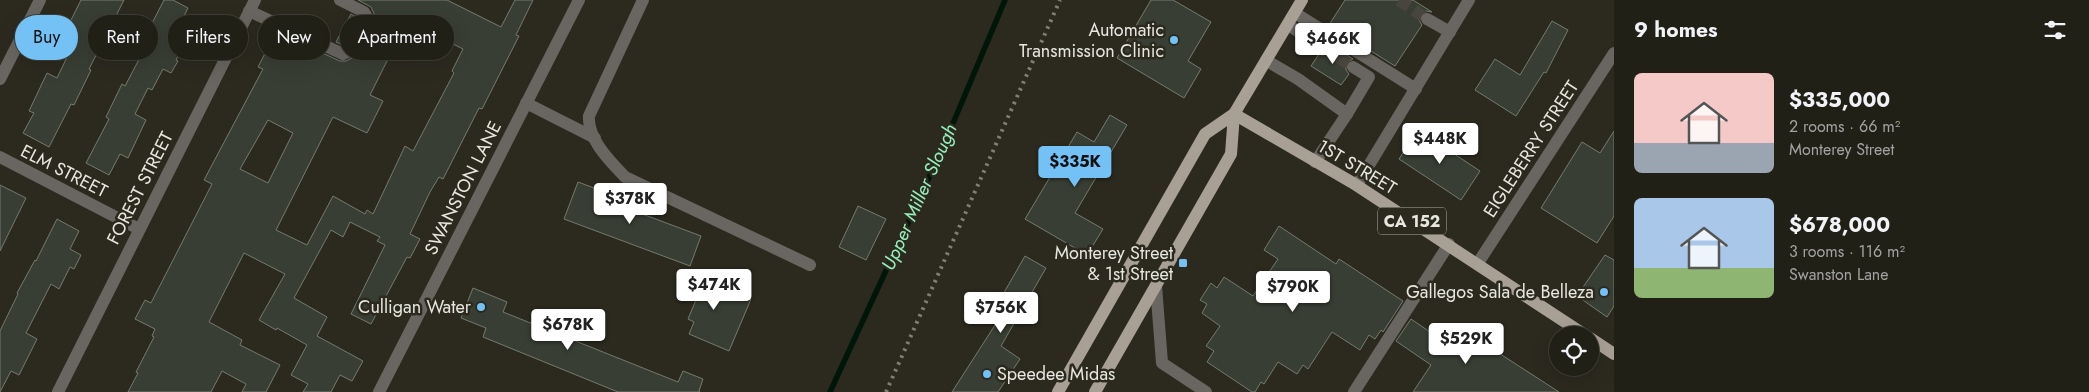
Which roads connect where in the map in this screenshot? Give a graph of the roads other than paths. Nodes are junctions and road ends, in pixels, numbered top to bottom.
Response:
1 (40, 0) edge
2 (340, 0) edge
3 (579, 0) edge
4 (643, 0) edge
5 (1302, 0) edge
6 (1469, 0) edge
7 (252, 5) edge
8 (1295, 12) junction
9 (1427, 19) tunnel mouth
10 (1288, 25) junction
11 (1450, 32) junction
12 (1323, 47) tunnel mouth
13 (1614, 53) edge
14 (1267, 61) junction
15 (1353, 67) tunnel mouth
16 (0, 79) edge
17 (1416, 89) junction
18 (526, 103) junction
19 (1234, 114) junction
20 (1347, 114) junction
21 (595, 138) junction
22 (0, 157) edge
23 (1315, 162) junction
24 (1357, 185) junction
25 (139, 229) junction
26 (1449, 244) junction
27 (1478, 264) junction
28 (810, 265) dead end
29 (1156, 286) junction
30 (1571, 326) edge
31 (1599, 344) edge
32 (1614, 354) edge
33 (58, 392) edge
34 (379, 392) edge
35 (1058, 392) edge
36 (1095, 392) edge
37 (1206, 392) edge
38 (1354, 392) edge

1 - 16 street
2 - 7 street
3 - 18 street, SWANSTON LANE
4 - 21 street
5 - 8 main road
6 - 11 street
7 - 25 street, FOREST STREET
8 - 10 main road
8 - 17 street
9 - 11 street
10 - 12 street
10 - 14 main road
11 - 17 street
13 - 27 street, EIGLEBERRY STREET
14 - 19 main road
14 - 20 street
15 - 20 street
17 - 24 street
18 - 21 street
18 - 34 street, SWANSTON LANE
19 - 23 main road, 1ST STREET / CA 152
19 - 29 main road
19 - 35 main road
20 - 23 street
21 - 28 street
22 - 25 street, ELM STREET
23 - 24 main road, 1ST STREET / CA 152
24 - 26 main road, 1ST STREET / CA 152
25 - 33 street, FOREST STREET
26 - 27 main road, 1ST STREET / CA 152
26 - 38 street
27 - 30 main road, 1ST STREET / CA 152
29 - 36 main road
29 - 37 street
31 - 32 main road

